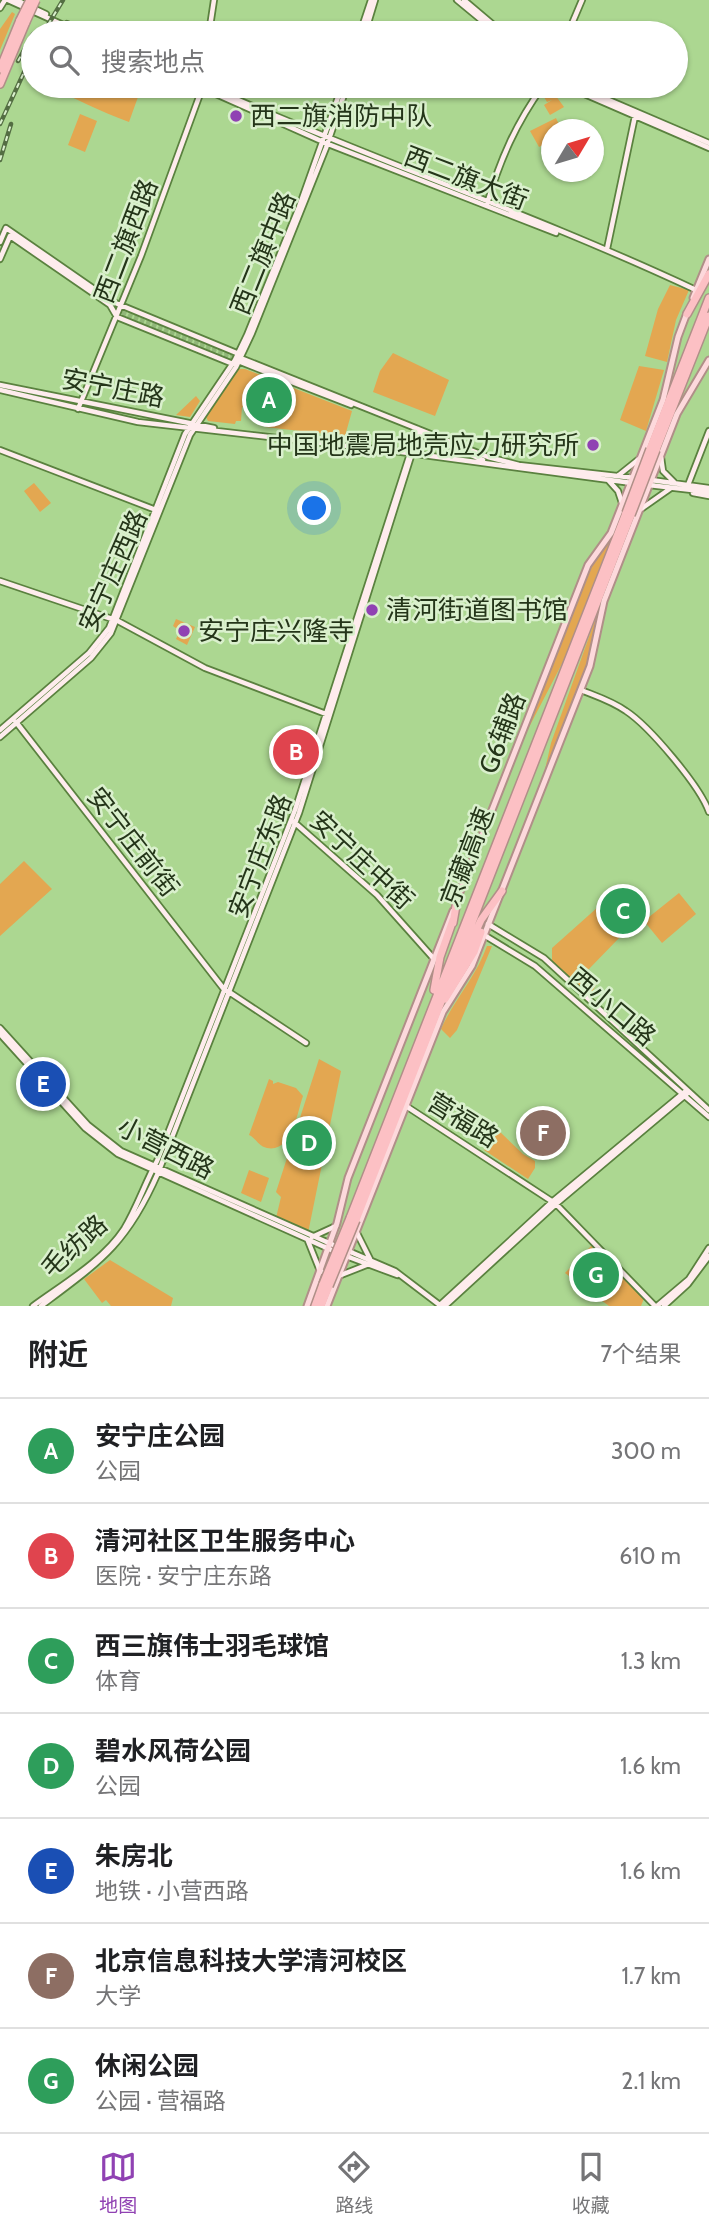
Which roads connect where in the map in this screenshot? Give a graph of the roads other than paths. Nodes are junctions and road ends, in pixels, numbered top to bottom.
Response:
1 (6, 0) edge
2 (16, 0) edge
3 (30, 0) edge
4 (36, 0) edge
5 (214, 0) edge
6 (373, 0) edge
7 (457, 0) edge
8 (464, 0) edge
9 (478, 0) edge
10 (582, 0) edge
11 (0, 8) edge
12 (474, 9) junction
13 (23, 21) joint
14 (54, 21) edge
15 (62, 21) edge
16 (211, 21) edge
17 (366, 21) edge
18 (482, 21) edge
19 (488, 21) edge
20 (573, 21) edge
21 (21, 25) edge
22 (21, 26) edge
23 (0, 69) edge
24 (0, 84) edge
25 (199, 98) edge
26 (230, 98) edge
27 (341, 98) edge
28 (535, 98) edge
29 (595, 98) edge
30 (601, 98) edge
31 (636, 115) junction
32 (326, 141) junction
33 (709, 146) edge
34 (487, 205) junction
35 (0, 242) edge
36 (22, 242) junction
37 (607, 249) junction
38 (0, 259) edge
39 (709, 259) edge
40 (709, 274) edge
41 (696, 290) junction
42 (709, 298) edge
43 (122, 305) junction
44 (687, 314) junction
45 (709, 316) edge
46 (117, 317) junction
47 (237, 359) junction
48 (709, 360) edge
49 (0, 387) edge
50 (80, 406) junction
51 (192, 426) junction
52 (709, 431) edge
53 (419, 432) junction
54 (0, 450) edge
55 (410, 453) junction
56 (652, 453) junction
57 (494, 464) junction
58 (614, 475) junction
59 (605, 480) junction
60 (631, 480) junction
61 (650, 483) junction
62 (678, 484) junction
63 (688, 485) junction
64 (666, 489) junction
65 (709, 492) edge
66 (158, 511) junction
67 (630, 513) junction
68 (0, 581) edge
69 (116, 620) junction
70 (581, 690) junction
71 (326, 714) junction
72 (14, 721) junction
73 (0, 730) edge
74 (0, 737) edge
75 (709, 811) edge
76 (293, 821) junction
77 (502, 891) junction
78 (457, 900) junction
79 (453, 920) junction
80 (488, 924) junction
81 (497, 929) junction
82 (484, 936) junction
83 (493, 940) junction
84 (533, 950) junction
85 (434, 959) junction
86 (526, 959) junction
87 (550, 963) junction
88 (542, 972) junction
89 (440, 985) junction
90 (225, 990) junction
91 (431, 1006) junction
92 (433, 1019) junction
93 (0, 1028) edge
94 (0, 1034) edge
95 (306, 1043) dead end
96 (686, 1093) junction
97 (406, 1107) junction
98 (709, 1110) edge
99 (709, 1117) edge
100 (152, 1168) junction
101 (159, 1172) junction
102 (555, 1203) junction
103 (353, 1219) junction
104 (336, 1227) junction
105 (355, 1233) junction
106 (309, 1239) junction
107 (329, 1247) junction
108 (709, 1248) edge
109 (348, 1254) junction
110 (709, 1256) edge
111 (370, 1262) junction
112 (320, 1271) junction
113 (338, 1278) junction
114 (326, 1285) junction
115 (33, 1306) edge
116 (41, 1306) edge
117 (307, 1306) edge
118 (315, 1306) edge
119 (321, 1306) edge
120 (327, 1306) edge
121 (442, 1306) edge
122 (656, 1306) edge
123 (664, 1306) edge

1 - 11 main road
1 - 14 main road
2 - 15 main road
3 - 13 highway, bridge
4 - 13 highway, bridge
5 - 16 main road
6 - 17 main road
7 - 18 main road
8 - 12 main road
9 - 12 main road
10 - 20 main road
12 - 19 main road
21 - 23 highway
22 - 24 highway
25 - 43 main road, 西二旗西路
26 - 32 main road, 西二旗大街
27 - 32 main road, 西二旗中路
28 - 34 main road
29 - 31 main road
30 - 31 main road
31 - 33 main road
31 - 37 main road
32 - 34 main road, 西二旗大街
32 - 47 main road, 西二旗中路
34 - 37 main road, 西二旗大街
35 - 36 main road
36 - 38 main road
36 - 43 main road
36 - 46 main road
37 - 41 main road, 西二旗大街
39 - 41 main road, G6辅路
40 - 44 highway
41 - 44 main road, G6辅路
42 - 56 highway
43 - 46 main road, 西二旗西路
43 - 47 main road
44 - 56 main road, G6辅路
45 - 56 highway
46 - 47 main road
46 - 50 main road, 西二旗西路
47 - 51 main road, 西二旗中路
47 - 53 main road
48 - 56 main road, G6辅路
49 - 50 main road, 安宁庄路
50 - 51 main road, 安宁庄路
51 - 55 main road, 安宁庄路
51 - 66 main road, 西二旗中路
52 - 63 main road
53 - 55 main road, 安宁庄东路
53 - 57 main road, 安宁庄路
53 - 58 main road
54 - 66 main road
55 - 57 main road, 安宁庄路
55 - 71 main road, 安宁庄东路
55 - 76 main road, 安宁庄东路
56 - 58 main road
56 - 60 main road, G6辅路
56 - 61 main road, G6辅路
56 - 62 main road
56 - 67 highway, bridge
57 - 59 main road, 安宁庄路
58 - 60 main road
59 - 60 main road, 安宁庄路
59 - 67 main road
60 - 61 main road
60 - 67 main road, G6辅路
61 - 62 main road
61 - 64 main road
61 - 67 main road, G6辅路
62 - 63 main road
63 - 65 main road
64 - 65 main road
64 - 67 main road
66 - 69 main road, 安宁庄西路
67 - 70 main road, G6辅路
67 - 78 main road, G6辅路
67 - 89 highway, 京藏高速
67 - 92 highway, 京藏高速
68 - 69 main road
69 - 71 main road
69 - 72 main road, 安宁庄西路
70 - 75 main road
70 - 77 main road, G6辅路
71 - 76 main road, 安宁庄东路
72 - 73 main road, 安宁庄西路
72 - 74 main road, 安宁庄西路
72 - 90 main road, 安宁庄前街
76 - 85 main road, 安宁庄中街
76 - 90 main road, 安宁庄东路
77 - 80 main road, G6辅路
77 - 92 highway
78 - 79 highway
78 - 85 main road, G6辅路
79 - 89 highway
79 - 91 highway
80 - 81 main road, 西小口路
80 - 82 main road, G6辅路
81 - 83 main road
81 - 84 main road, 西小口路
82 - 83 main road, 西小口路
82 - 97 main road, G6辅路
83 - 86 main road, 西小口路
84 - 86 main road
84 - 87 main road, 西小口路
85 - 104 main road, G6辅路
86 - 88 main road, 西小口路
87 - 88 main road
87 - 96 main road, 西小口路
88 - 96 main road, 西小口路
89 - 91 highway, 京藏高速
90 - 95 main road, 安宁庄前街
90 - 100 main road, 安宁庄东路
90 - 101 main road, 安宁庄东路
91 - 103 highway, 京藏高速
92 - 103 highway, 京藏高速
93 - 100 main road, 小营西路
94 - 100 main road, 小营西路
96 - 98 main road, 西小口路
96 - 99 main road, 西小口路
96 - 102 main road
97 - 102 main road, 营福路
97 - 105 main road, G6辅路
100 - 101 main road, 小营西路
100 - 115 main road, 毛纺路
101 - 106 main road, 小营西路
101 - 116 main road, 毛纺路
102 - 121 main road
102 - 122 main road, 营福路
103 - 114 highway, bridge
104 - 105 main road
104 - 106 main road
104 - 107 main road, G6辅路
105 - 109 main road, G6辅路
105 - 111 main road
106 - 107 main road, 小营西路
106 - 112 main road
107 - 109 main road, 小营西路
107 - 112 main road, G6辅路
108 - 122 main road
109 - 111 main road, 小营西路
109 - 113 main road, G6辅路
110 - 123 main road
111 - 113 main road
111 - 121 main road, 小营西路
112 - 113 main road
112 - 117 main road
113 - 120 main road
114 - 118 highway
114 - 119 highway

